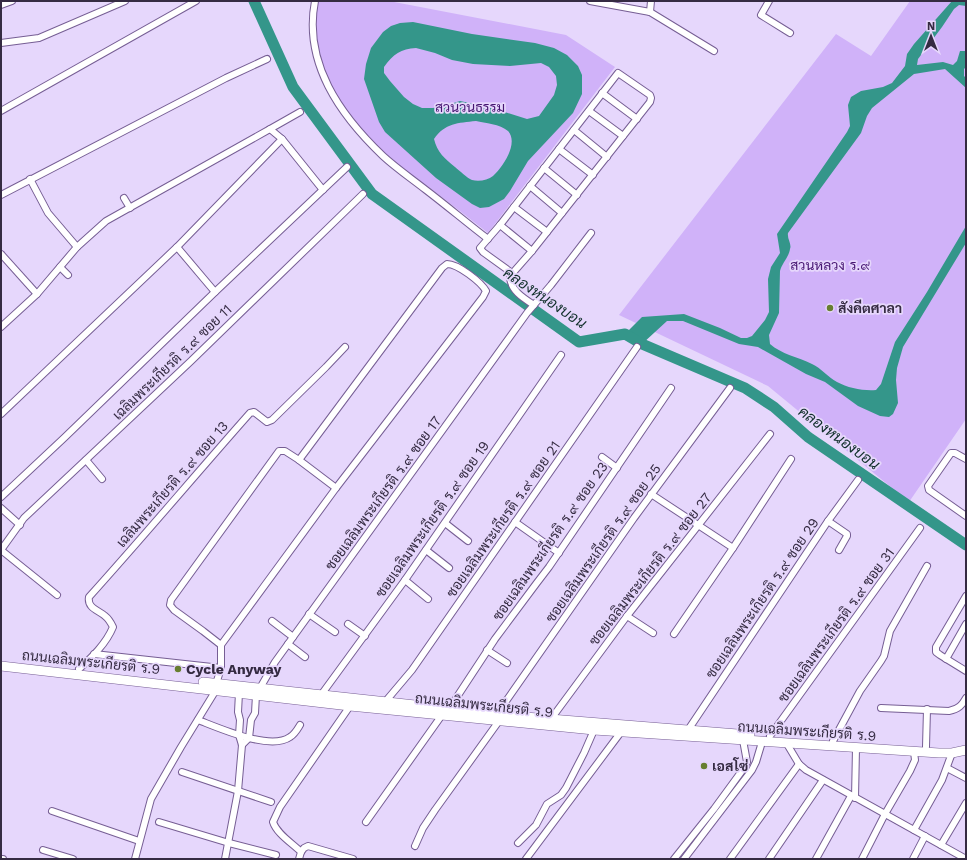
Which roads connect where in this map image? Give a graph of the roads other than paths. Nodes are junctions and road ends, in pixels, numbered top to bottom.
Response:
1 (12, 1) edge
2 (125, 1) edge
3 (196, 1) edge
4 (315, 1) edge
5 (590, 1) edge
6 (651, 1) edge
7 (769, 1) edge
8 (1, 5) edge
9 (650, 12) junction
10 (790, 33) dead end
11 (1, 42) edge
12 (714, 51) dead end
13 (266, 59) dead end
14 (602, 93) junction
15 (1, 111) edge
16 (588, 111) junction
17 (300, 112) dead end
18 (637, 119) junction
19 (270, 129) junction
20 (574, 130) junction
21 (623, 136) junction
22 (282, 139) junction
23 (559, 149) junction
24 (607, 157) junction
25 (347, 167) dead end
26 (544, 168) junction
27 (593, 175) junction
28 (30, 179) junction
29 (530, 186) junction
30 (323, 190) junction
31 (363, 194) dead end
32 (1, 195) edge
33 (577, 195) junction
34 (124, 198) dead end
35 (514, 207) junction
36 (130, 208) junction
37 (562, 213) junction
38 (500, 225) junction
39 (547, 232) junction
40 (591, 233) dead end
41 (488, 239) junction
42 (78, 247) junction
43 (177, 247) junction
44 (532, 251) junction
45 (1, 254) edge
46 (60, 267) junction
47 (512, 274) junction
48 (68, 275) dead end
49 (215, 292) junction
50 (37, 294) junction
51 (533, 306) junction
52 (1, 327) edge
53 (345, 347) dead end
54 (637, 347) dead end
55 (561, 355) dead end
56 (671, 388) dead end
57 (730, 388) dead end
58 (1, 414) edge
59 (770, 434) dead end
60 (602, 457) dead end
61 (791, 459) dead end
62 (966, 459) edge
63 (86, 460) junction
64 (299, 460) junction
65 (617, 468) junction
66 (102, 478) dead end
67 (858, 480) dead end
68 (336, 488) junction
69 (651, 494) junction
70 (1, 497) edge
71 (1, 508) edge
72 (966, 516) edge
73 (828, 521) junction
74 (515, 522) junction
75 (445, 523) junction
76 (20, 525) junction
77 (699, 525) junction
78 (920, 528) dead end
79 (468, 541) dead end
80 (734, 548) junction
81 (1, 550) edge
82 (426, 550) junction
83 (838, 550) dead end
84 (559, 553) junction
85 (927, 566) dead end
86 (449, 568) dead end
87 (404, 580) junction
88 (57, 595) dead end
89 (966, 596) edge
90 (428, 599) dead end
91 (310, 614) junction
92 (627, 616) junction
93 (272, 621) dead end
94 (348, 624) dead end
95 (966, 624) edge
96 (335, 632) dead end
97 (653, 633) dead end
98 (674, 634) dead end
99 (365, 636) junction
100 (293, 637) junction
101 (288, 644) junction
102 (221, 645) junction
103 (487, 650) junction
104 (94, 654) junction
105 (305, 657) dead end
106 (946, 659) junction
107 (1, 661) edge
108 (507, 663) dead end
109 (1, 666) edge
110 (42, 668) junction
111 (221, 668) junction
112 (79, 669) junction
113 (966, 671) edge
114 (216, 687) junction
115 (258, 691) junction
116 (238, 693) junction
117 (321, 695) junction
118 (966, 698) edge
119 (386, 702) junction
120 (350, 706) junction
121 (881, 708) dead end
122 (927, 710) junction
123 (445, 712) junction
124 (498, 717) junction
125 (551, 719) junction
126 (198, 720) junction
127 (300, 726) dead end
128 (594, 730) junction
129 (688, 730) junction
130 (621, 732) junction
131 (239, 735) junction
132 (770, 736) junction
133 (249, 738) junction
134 (743, 740) junction
135 (833, 741) junction
136 (762, 742) junction
137 (787, 744) junction
138 (242, 745) junction
139 (966, 745) edge
140 (926, 747) junction
141 (856, 748) junction
142 (966, 750) edge
143 (914, 752) junction
144 (952, 754) junction
145 (747, 762) junction
146 (799, 764) junction
147 (754, 766) junction
148 (947, 768) junction
149 (182, 772) dead end
150 (966, 778) edge
151 (823, 780) junction
152 (238, 791) junction
153 (853, 797) junction
154 (271, 802) dead end
155 (966, 803) edge
156 (52, 811) dead end
157 (716, 811) junction
158 (885, 814) junction
159 (158, 822) dead end
160 (366, 822) dead end
161 (914, 830) junction
162 (925, 836) junction
163 (139, 841) junction
164 (229, 843) junction
165 (518, 843) dead end
166 (941, 845) junction
167 (415, 846) dead end
168 (43, 850) dead end
169 (301, 852) junction
170 (276, 855) dead end
171 (963, 858) edge
172 (74, 859) edge
173 (135, 859) edge
174 (225, 859) edge
175 (299, 859) edge
176 (353, 859) edge
177 (526, 859) edge
178 (674, 859) edge
179 (684, 859) edge
180 (730, 859) edge
181 (769, 859) edge
182 (816, 859) edge
183 (862, 859) edge
184 (912, 859) edge

1 - 8 street
2 - 11 street
3 - 15 street
4 - 41 street
5 - 9 street
6 - 9 street
7 - 10 street
9 - 12 street
13 - 28 street
14 - 16 street
14 - 18 street
14 - 18 street
16 - 20 street
16 - 21 street
17 - 19 street
18 - 21 street
19 - 22 street
19 - 36 street
20 - 23 street
20 - 24 street
21 - 24 street
22 - 30 street
22 - 43 street
23 - 26 street
23 - 27 street
24 - 27 street
25 - 30 street
26 - 29 street
26 - 33 street
27 - 33 street
28 - 32 street
28 - 42 street
29 - 35 street
29 - 37 street
30 - 49 street
31 - 63 street, เฉลิมพระเกียรติ ร.๙ ซอย 11
33 - 37 street
34 - 36 street
35 - 38 street
35 - 39 street
36 - 42 street
37 - 39 street
38 - 41 street
38 - 44 street
39 - 44 street
40 - 51 street, ซอยเฉลิมพระเกียรติ ร.๙ ซอย 17
41 - 47 street
42 - 46 street
43 - 49 street
43 - 58 street
44 - 47 street
45 - 50 street
46 - 48 street
46 - 50 street
47 - 51 street
49 - 70 street
50 - 52 street
51 - 91 street, ซอยเฉลิมพระเกียรติ ร.๙ ซอย 17
53 - 104 street, เฉลิมพระเกียรติ ร.๙ ซอย 13
54 - 74 street, ซอยเฉลิมพระเกียรติ ร.๙ ซอย 21
55 - 75 street, ซอยเฉลิมพระเกียรติ ร.๙ ซอย 19
56 - 65 street, ซอยเฉลิมพระเกียรติ ร.๙ ซอย 23
57 - 69 street, ซอยเฉลิมพระเกียรติ ร.๙ ซอย 25
59 - 77 street, ซอยเฉลิมพระเกียรติ ร.๙ ซอย 27
60 - 65 street
61 - 80 street
62 - 72 street
63 - 66 street
63 - 76 street, เฉลิมพระเกียรติ ร.๙ ซอย 11
64 - 68 street
64 - 68 street
64 - 102 street
65 - 84 street, ซอยเฉลิมพระเกียรติ ร.๙ ซอย 23
67 - 73 street, ซอยเฉลิมพระเกียรติ ร.๙ ซอย 29
68 - 102 street
69 - 77 street
69 - 124 street, ซอยเฉลิมพระเกียรติ ร.๙ ซอย 25
71 - 76 street
73 - 83 street
73 - 129 street, ซอยเฉลิมพระเกียรติ ร.๙ ซอย 29
74 - 84 street
74 - 119 street, ซอยเฉลิมพระเกียรติ ร.๙ ซอย 21
75 - 79 street
75 - 82 street, ซอยเฉลิมพระเกียรติ ร.๙ ซอย 19
76 - 81 street, เฉลิมพระเกียรติ ร.๙ ซอย 11
77 - 80 street
77 - 92 street, ซอยเฉลิมพระเกียรติ ร.๙ ซอย 27
78 - 132 street, ซอยเฉลิมพระเกียรติ ร.๙ ซอย 31
80 - 98 street
81 - 88 street
82 - 86 street
82 - 87 street, ซอยเฉลิมพระเกียรติ ร.๙ ซอย 19
84 - 103 street, ซอยเฉลิมพระเกียรติ ร.๙ ซอย 23
85 - 135 street
87 - 90 street
87 - 99 street, ซอยเฉลิมพระเกียรติ ร.๙ ซอย 19
89 - 106 street
91 - 96 street
91 - 100 street, ซอยเฉลิมพระเกียรติ ร.๙ ซอย 17
92 - 97 street
92 - 125 street, ซอยเฉลิมพระเกียรติ ร.๙ ซอย 27
93 - 100 street
94 - 99 street
95 - 106 street
99 - 117 street, ซอยเฉลิมพระเกียรติ ร.๙ ซอย 19
100 - 101 street, ซอยเฉลิมพระเกียรติ ร.๙ ซอย 17
101 - 105 street
101 - 115 street, ซอยเฉลิมพระเกียรติ ร.๙ ซอย 17
102 - 111 street
103 - 108 street
103 - 123 street, ซอยเฉลิมพระเกียรติ ร.๙ ซอย 23
104 - 111 street
104 - 112 street, เฉลิมพระเกียรติ ร.๙ ซอย 13
106 - 113 street
107 - 110 main road, ถนนเฉลิมพระเกียรติ ร.9
109 - 110 main road, ถนนเฉลิมพระเกียรติ ร.9
110 - 112 main road, ถนนเฉลิมพระเกียรติ ร.9
110 - 114 main road, ถนนเฉลิมพระเกียรติ ร.9
111 - 114 street
112 - 114 main road, ถนนเฉลิมพระเกียรติ ร.9
114 - 115 main road, ถนนเฉลิมพระเกียรติ ร.9
114 - 116 main road, ถนนเฉลิมพระเกียรติ ร.9
114 - 126 street
115 - 116 main road, ถนนเฉลิมพระเกียรติ ร.9
115 - 117 main road, ถนนเฉลิมพระเกียรติ ร.9
115 - 120 main road, ถนนเฉลิมพระเกียรติ ร.9
115 - 133 street
116 - 131 street
117 - 119 main road, ถนนเฉลิมพระเกียรติ ร.9
118 - 122 street
119 - 123 main road, ถนนเฉลิมพระเกียรติ ร.9
120 - 123 main road, ถนนเฉลิมพระเกียรติ ร.9
120 - 169 street
121 - 122 street
122 - 140 street
123 - 124 main road, ถนนเฉลิมพระเกียรติ ร.9
123 - 160 street, ซอยเฉลิมพระเกียรติ ร.๙ ซอย 23
124 - 125 main road, ถนนเฉลิมพระเกียรติ ร.9
124 - 128 main road, ถนนเฉลิมพระเกียรติ ร.9
124 - 167 street, ซอยเฉลิมพระเกียรติ ร.๙ ซอย 25
125 - 129 main road, ถนนเฉลิมพระเกียรติ ร.9
126 - 131 street
126 - 163 street
127 - 133 street
128 - 130 main road, ถนนเฉลิมพระเกียรติ ร.9
128 - 165 street
129 - 132 main road, ถนนเฉลิมพระเกียรติ ร.9
130 - 134 main road, ถนนเฉลิมพระเกียรติ ร.9
130 - 177 street
131 - 133 street
131 - 138 street
132 - 135 main road, ถนนเฉลิมพระเกียรติ ร.9
133 - 138 street
134 - 136 main road, ถนนเฉลิมพระเกียรติ ร.9
134 - 145 street
135 - 140 main road, ถนนเฉลิมพระเกียรติ ร.9
136 - 137 main road, ถนนเฉลิมพระเกียรติ ร.9
136 - 147 street
137 - 141 main road, ถนนเฉลิมพระเกียรติ ร.9
137 - 146 street
138 - 152 street
139 - 140 main road, ถนนเฉลิมพระเกียรติ ร.9
141 - 143 main road, ถนนเฉลิมพระเกียรติ ร.9
141 - 153 street
142 - 144 main road, ถนนเฉลิมพระเกียรติ ร.9
143 - 144 main road, ถนนเฉลิมพระเกียรติ ร.9
143 - 158 street
144 - 148 street
145 - 147 street
145 - 157 street
146 - 151 street
146 - 180 street
147 - 157 street
148 - 150 street
148 - 161 street
149 - 152 street
151 - 153 street
151 - 181 street
152 - 154 street
152 - 164 street
153 - 158 street
153 - 182 street
155 - 166 street
156 - 163 street
157 - 178 street
157 - 179 street
158 - 161 street
158 - 183 street
159 - 164 street
161 - 162 street
162 - 166 street
162 - 184 street
163 - 173 street
164 - 170 street
164 - 174 street
166 - 171 street
168 - 172 street
169 - 175 street
169 - 176 street

